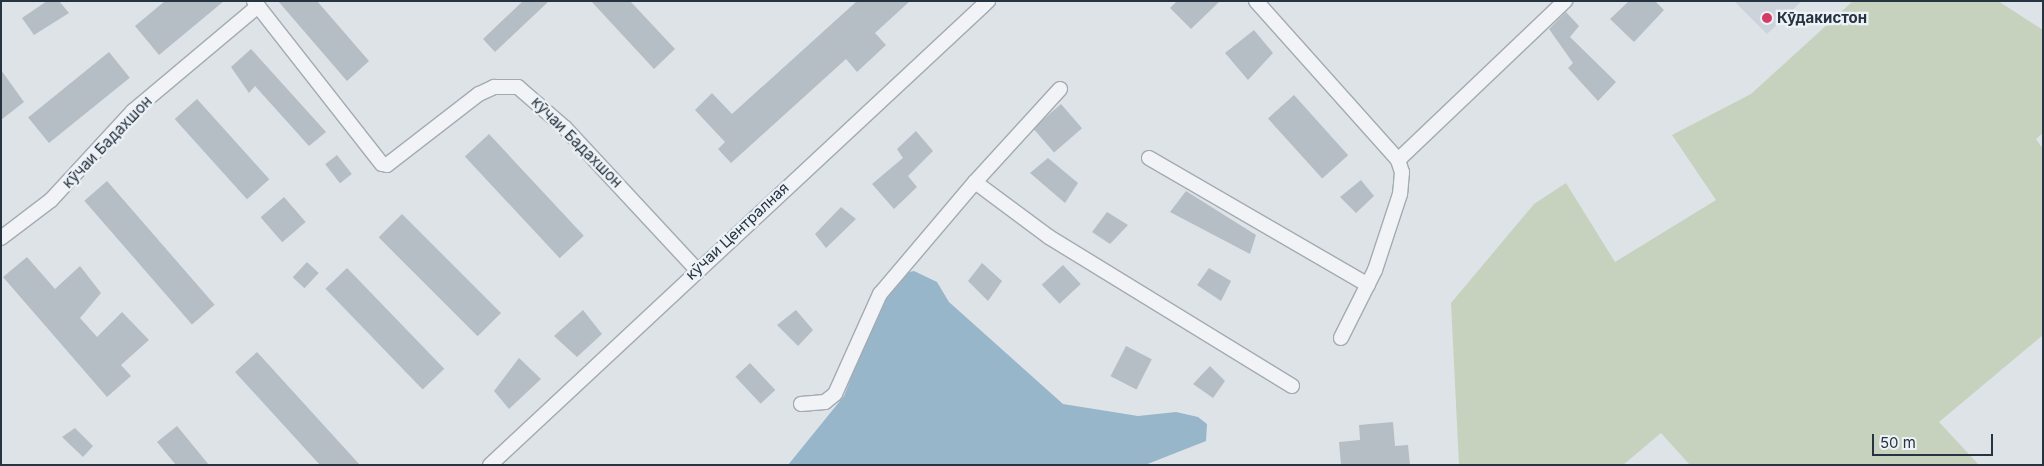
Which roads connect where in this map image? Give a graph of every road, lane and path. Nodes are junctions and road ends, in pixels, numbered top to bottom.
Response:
1 (988, 1) edge
2 (1256, 1) edge
3 (1565, 1) edge
4 (256, 3) edge
5 (1060, 89) dead end
6 (1150, 158) dead end
7 (1398, 160) junction
8 (974, 182) junction
9 (1, 238) edge
10 (696, 269) junction
11 (1368, 285) junction
12 (1341, 338) dead end
13 (1292, 386) dead end
14 (800, 404) dead end
15 (490, 465) edge

1 - 10 street, кӯчаи Централная
2 - 7 street
3 - 7 street
4 - 9 street, кӯчаи Бадахшон
4 - 10 street, кӯчаи Бадахшон
5 - 8 street
6 - 11 street
7 - 11 street
8 - 13 street
8 - 14 street
10 - 15 street, кӯчаи Централная
11 - 12 street

